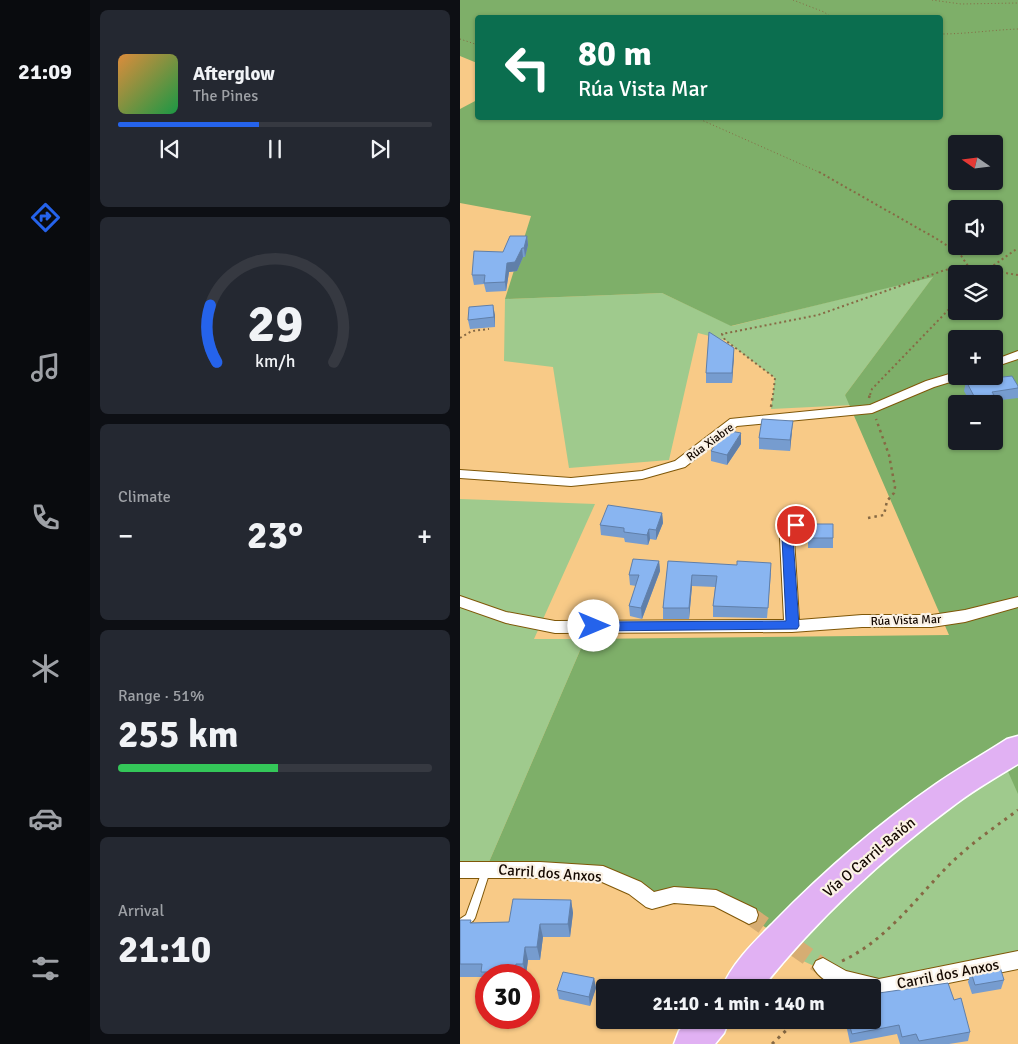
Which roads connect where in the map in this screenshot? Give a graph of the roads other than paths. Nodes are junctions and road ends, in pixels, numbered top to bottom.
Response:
1 (1018, 355) edge
2 (1003, 361) edge
3 (948, 378) edge
4 (460, 474) edge
5 (804, 524) dead end
6 (460, 600) edge
7 (1018, 602) edge
8 (792, 626) junction
9 (1018, 748) edge
10 (460, 870) edge
11 (486, 870) junction
12 (748, 915) tunnel mouth
13 (460, 924) edge
14 (1018, 960) edge
15 (823, 967) tunnel mouth
16 (747, 979) edge
17 (704, 1029) edge
18 (692, 1044) edge

1 - 2 street
3 - 4 street, Rúa Xiabre
5 - 8 street
6 - 8 street, Rúa Vista Mar
7 - 8 street, Rúa Vista Mar
9 - 16 highway, Vía O Carril-Baión
10 - 11 street, Carril dos Anxos
11 - 12 street, Carril dos Anxos
11 - 13 lane
14 - 15 street, Carril dos Anxos
17 - 18 highway

